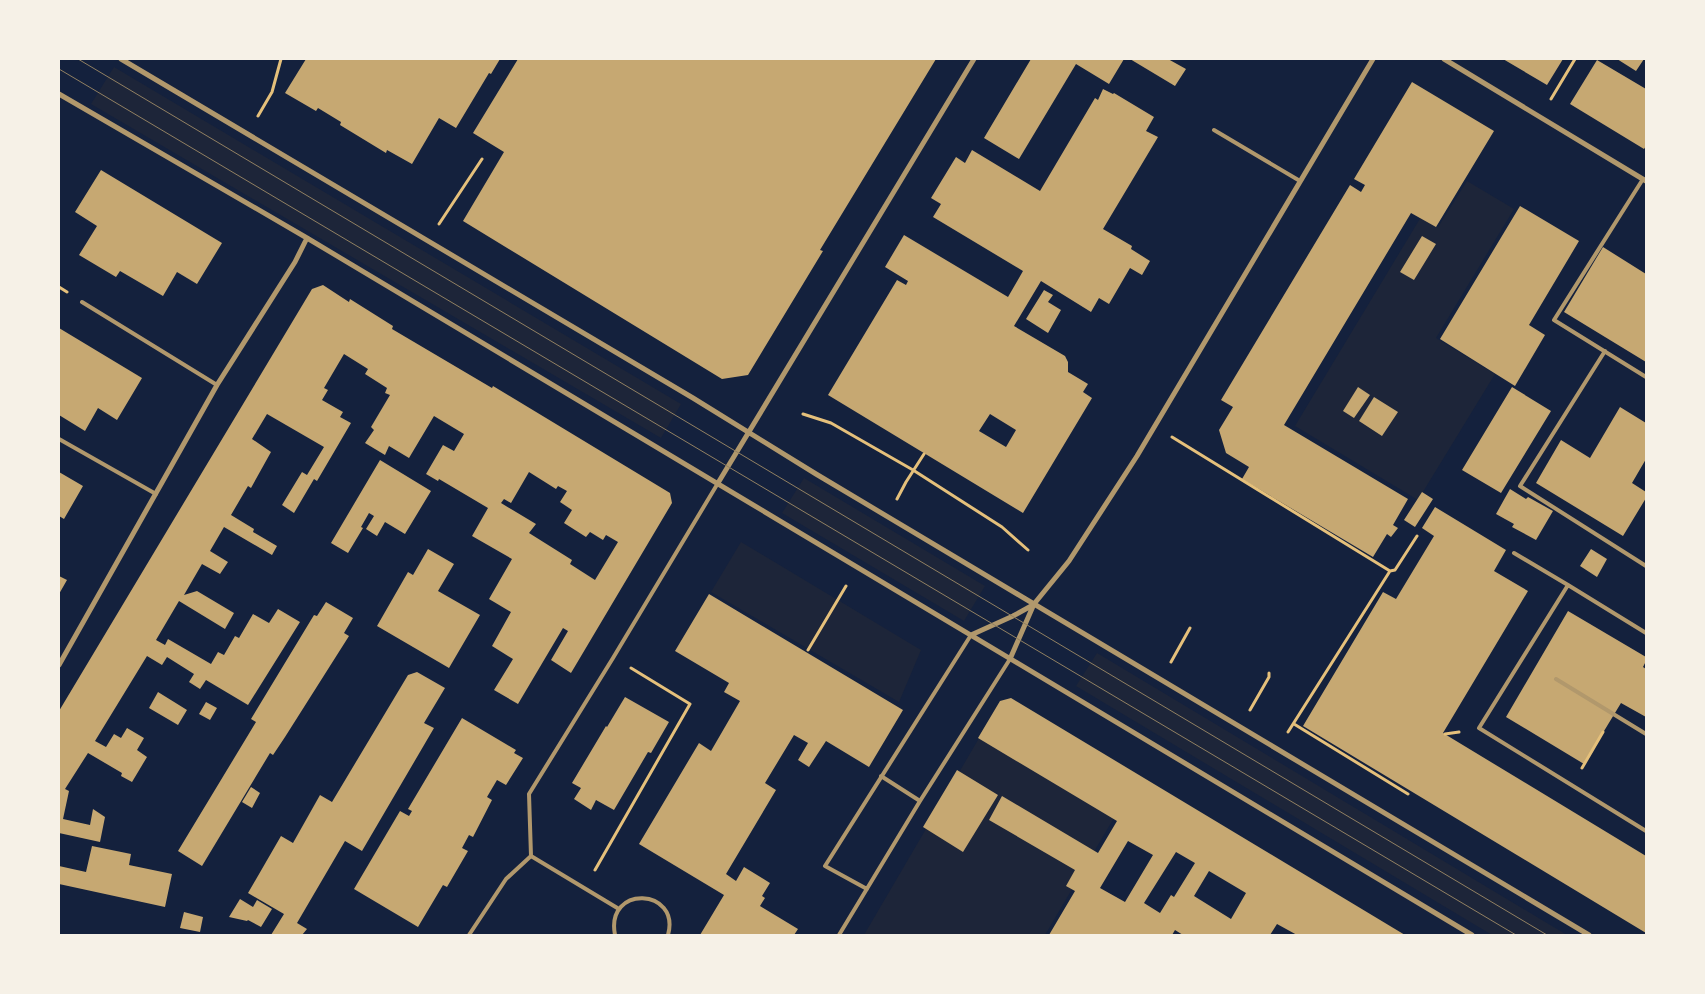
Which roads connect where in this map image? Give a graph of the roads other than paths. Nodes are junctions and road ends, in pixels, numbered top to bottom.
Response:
1 (121, 59) edge
2 (974, 59) edge
3 (1373, 59) edge
4 (1444, 59) edge
5 (59, 94) edge
6 (1214, 130) dead end
7 (1644, 180) edge
8 (1300, 181) junction
9 (307, 238) junction
10 (82, 302) dead end
11 (1605, 351) junction
12 (1646, 377) edge
13 (217, 385) junction
14 (747, 433) junction
15 (59, 439) edge
16 (718, 483) junction
17 (156, 494) junction
18 (1514, 553) dead end
19 (1646, 566) edge
20 (1568, 585) junction
21 (1034, 604) junction
22 (1646, 633) edge
23 (971, 635) junction
24 (1010, 659) junction
25 (59, 665) edge
26 (1556, 679) dead end
27 (1646, 734) edge
28 (881, 776) junction
29 (920, 801) junction
30 (1646, 831) edge
31 (531, 856) junction
32 (867, 889) junction
33 (619, 909) junction
34 (469, 935) edge
35 (615, 935) edge
36 (668, 935) edge
37 (839, 935) edge
38 (1472, 935) edge
39 (1589, 935) edge

1 - 14 street
2 - 14 street
3 - 8 street
4 - 7 street
5 - 9 street
6 - 8 lane
7 - 11 lane
8 - 21 street
9 - 13 street
9 - 16 street
10 - 13 lane
11 - 12 lane
11 - 19 lane
13 - 17 street
14 - 16 street
14 - 21 street
15 - 17 lane
16 - 23 street
16 - 31 lane
17 - 25 street
18 - 20 lane
20 - 22 lane
20 - 30 lane
21 - 23 street
21 - 24 street
21 - 39 street
23 - 24 street
23 - 28 lane
24 - 29 lane
24 - 38 street
26 - 27 lane
28 - 29 lane
28 - 32 lane
29 - 32 lane
31 - 33 lane
31 - 34 lane
32 - 37 lane
33 - 35 lane
33 - 36 lane

